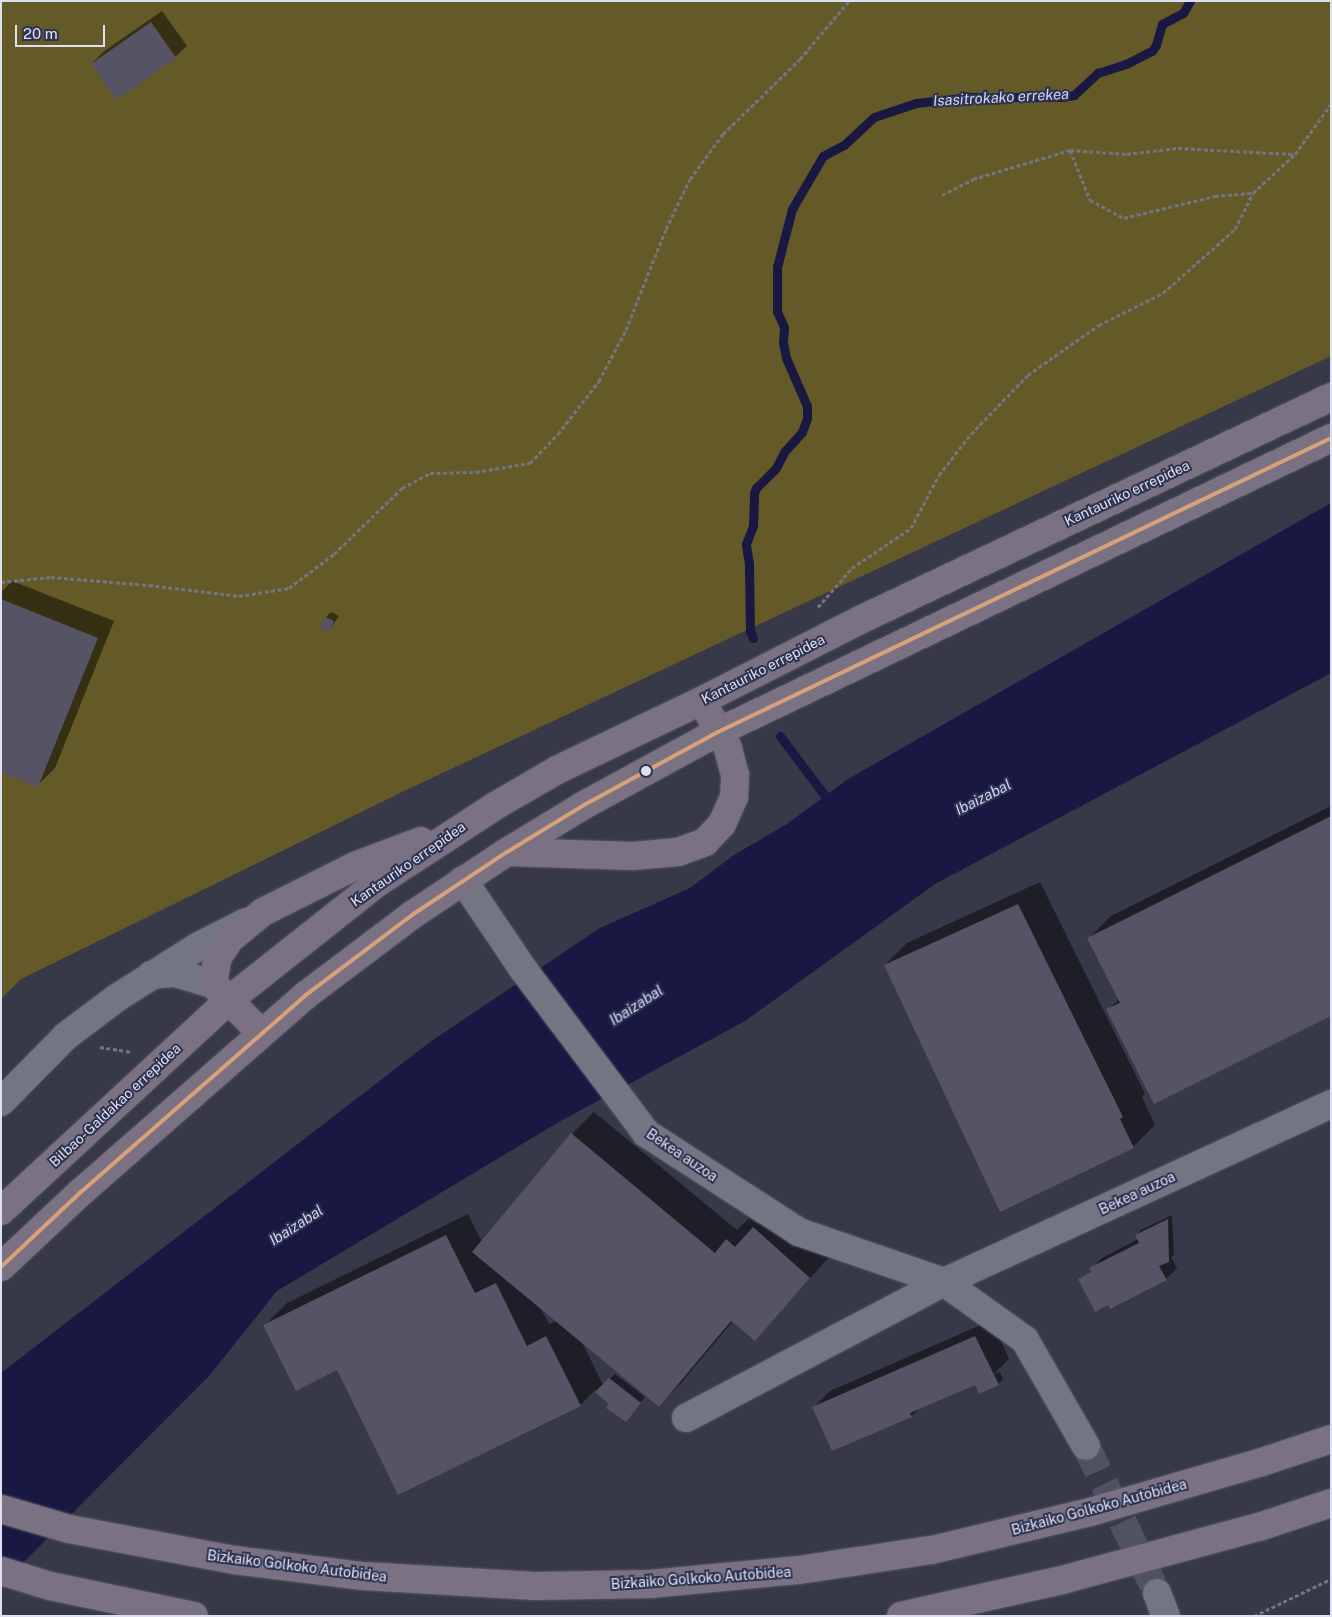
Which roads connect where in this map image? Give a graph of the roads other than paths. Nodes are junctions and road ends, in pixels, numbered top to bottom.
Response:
1 (1331, 397) edge
2 (1331, 438) edge
3 (701, 701) junction
4 (718, 732) junction
5 (467, 824) junction
6 (507, 852) junction
7 (463, 880) junction
8 (263, 912) junction
9 (151, 975) junction
10 (221, 992) junction
11 (261, 1033) junction
12 (1, 1102) edge
13 (1331, 1104) edge
14 (1, 1211) edge
15 (1, 1267) edge
16 (944, 1282) junction
17 (686, 1418) dead end
18 (1331, 1439) edge
19 (1086, 1446) tunnel mouth
20 (1331, 1503) edge
21 (1, 1509) edge
22 (1, 1572) edge
23 (194, 1616) edge
24 (902, 1616) edge

1 - 3 highway, Kantauriko errepidea
2 - 4 highway
3 - 4 highway
3 - 5 highway, Kantauriko errepidea
4 - 6 highway
4 - 6 highway
5 - 8 highway
5 - 10 highway, Kantauriko errepidea
6 - 7 highway
7 - 11 highway
7 - 16 street, Bekea auzoa
8 - 9 street
8 - 10 highway
9 - 10 street
9 - 12 street
10 - 11 highway
10 - 14 highway, Bilbao-Galdakao errepidea
11 - 15 highway
13 - 16 street, Bekea auzoa
16 - 17 street, Bekea auzoa
16 - 19 street, Bekea auzoa
18 - 21 highway, Bizkaiko Golkoko Autobidea
20 - 24 highway
22 - 23 highway

